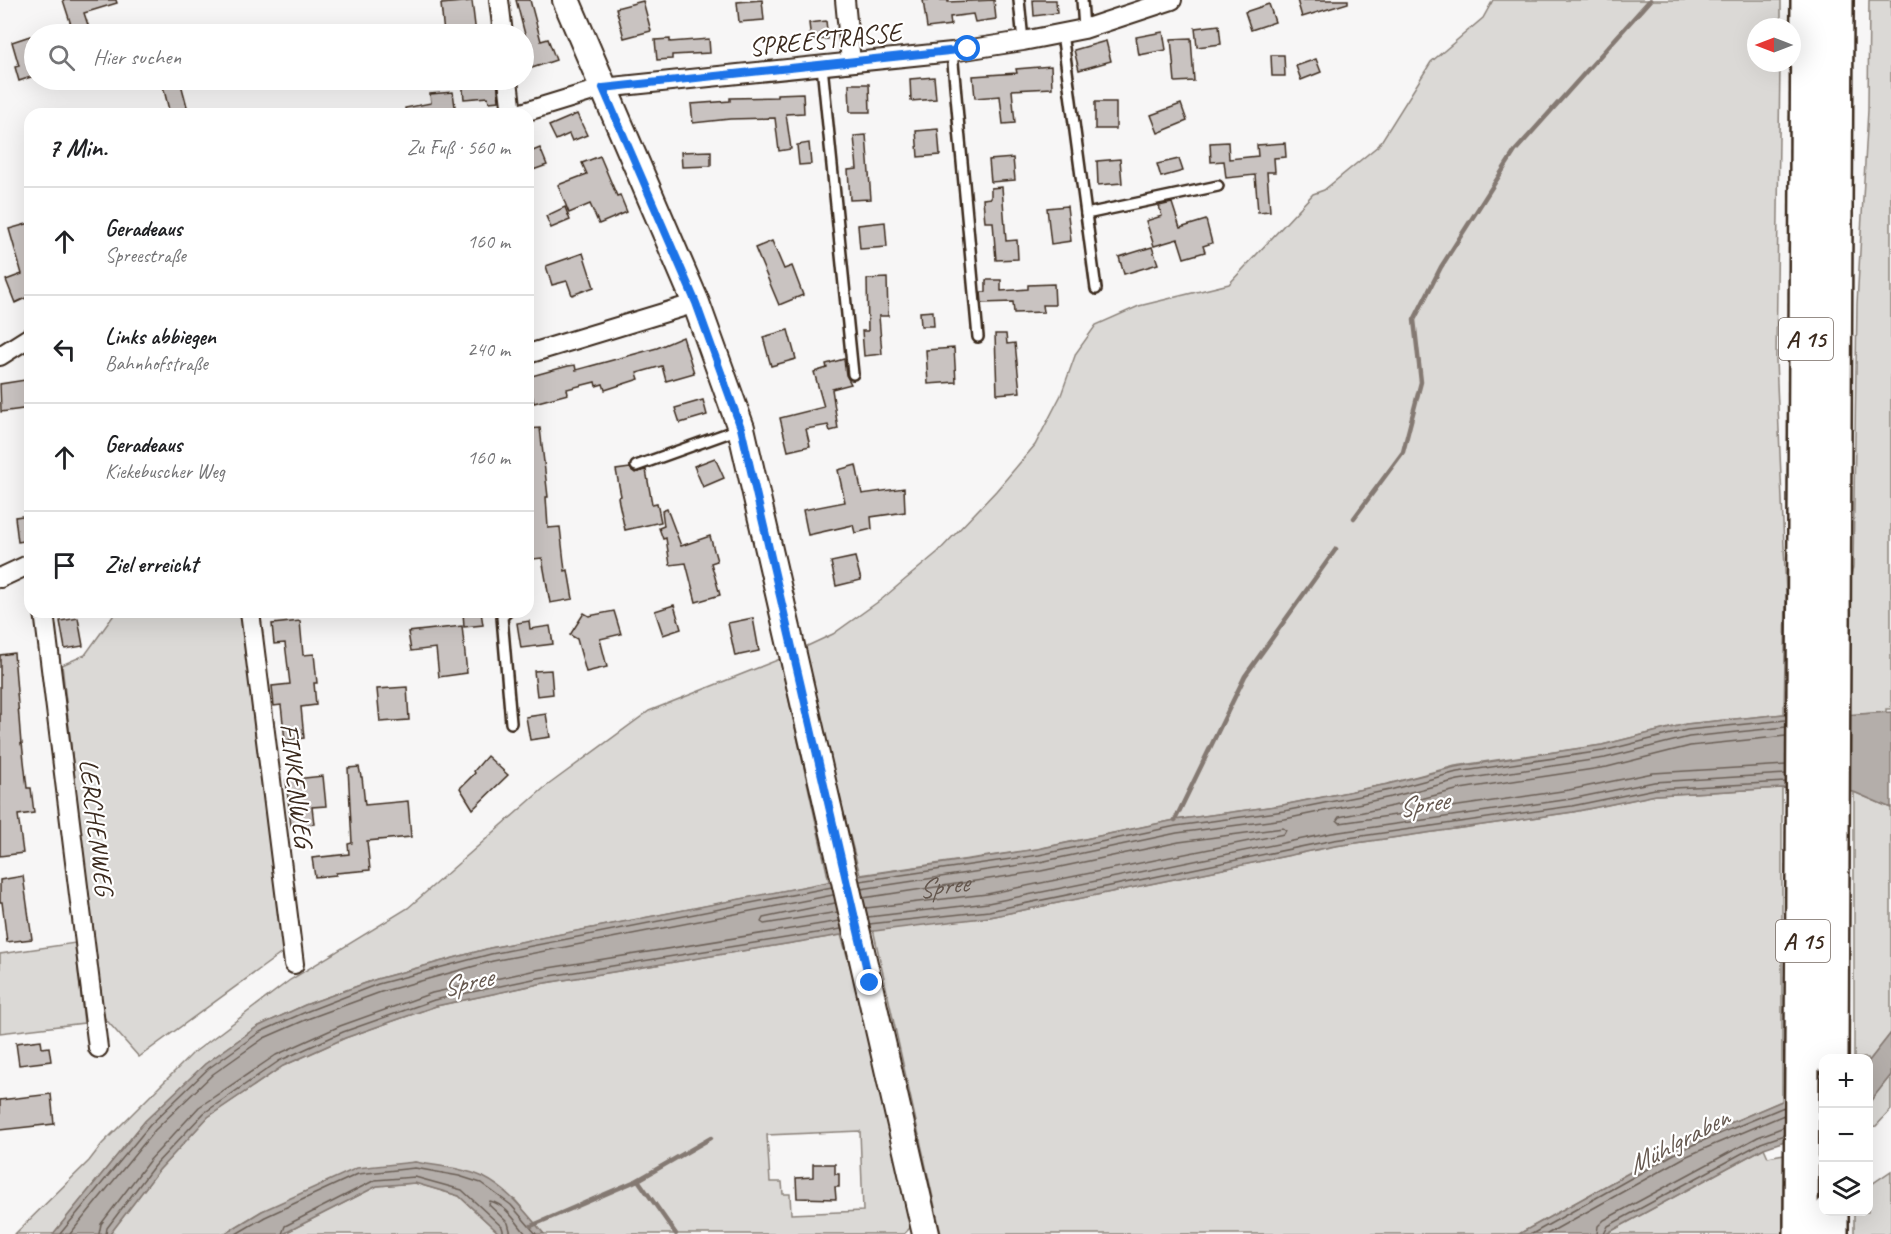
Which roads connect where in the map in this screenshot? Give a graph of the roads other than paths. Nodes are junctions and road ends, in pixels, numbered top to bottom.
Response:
1 (500, 0) edge
2 (567, 0) edge
3 (844, 0) edge
4 (1019, 0) edge
5 (1082, 0) edge
6 (1172, 0) edge
7 (1808, 0) edge
8 (1836, 0) edge
9 (502, 24) edge
10 (1084, 29) junction
11 (1062, 33) junction
12 (1023, 41) junction
13 (952, 51) junction
14 (851, 62) junction
15 (822, 66) junction
16 (603, 88) junction
17 (509, 90) edge
18 (511, 108) edge
19 (534, 109) edge
20 (1218, 186) dead end
21 (1086, 214) junction
22 (1096, 289) dead end
23 (696, 303) junction
24 (978, 337) dead end
25 (24, 341) edge
26 (534, 352) edge
27 (0, 356) edge
28 (853, 374) dead end
29 (741, 428) junction
30 (636, 466) dead end
31 (24, 567) edge
32 (0, 578) edge
33 (45, 618) edge
34 (251, 618) edge
35 (502, 618) edge
36 (1818, 676) junction
37 (510, 723) dead end
38 (294, 964) dead end
39 (99, 1048) dead end
40 (1831, 1054) edge
41 (1811, 1217) edge
42 (922, 1232) edge
43 (1831, 1234) edge

1 - 9 street
2 - 16 main road
3 - 14 street
4 - 12 lane
5 - 10 lane
6 - 10 street, SPREESTRASSE
7 - 36 highway, A 15
8 - 36 highway, A 15
10 - 11 street, SPREESTRASSE
11 - 12 street, SPREESTRASSE
11 - 21 lane
12 - 13 street, SPREESTRASSE
13 - 14 street, SPREESTRASSE
13 - 24 lane
14 - 15 street, SPREESTRASSE
15 - 16 street, SPREESTRASSE
15 - 28 lane
16 - 19 street, SPREESTRASSE
16 - 23 main road
17 - 18 street
20 - 21 lane
21 - 22 lane
23 - 26 street
23 - 29 main road
25 - 27 street
29 - 30 lane
29 - 42 main road
31 - 32 street
33 - 39 street, LERCHENWEG
34 - 38 street, FINKENWEG
35 - 37 lane
36 - 40 highway, A 15
36 - 41 highway, A 15
41 - 43 highway, A 15

